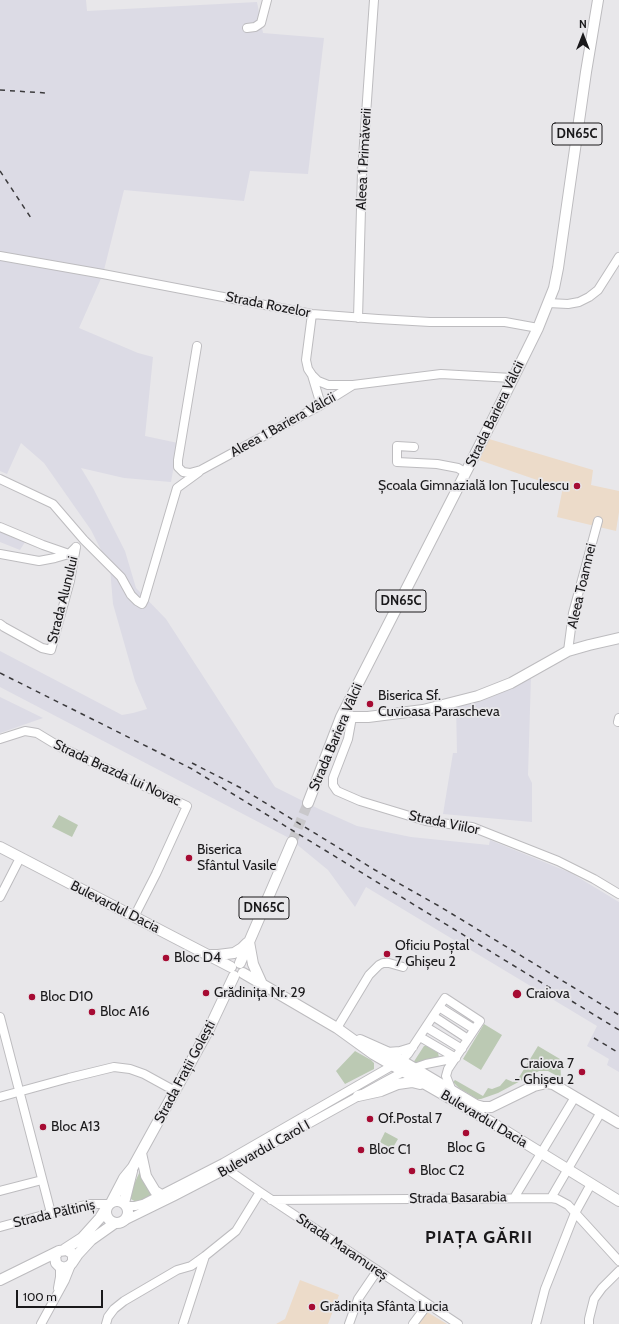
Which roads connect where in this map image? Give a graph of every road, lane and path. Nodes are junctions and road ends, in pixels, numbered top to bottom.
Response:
1 (267, 0) edge
2 (374, 0) edge
3 (598, 0) edge
4 (247, 28) dead end
5 (0, 256) edge
6 (619, 257) edge
7 (548, 303) junction
8 (312, 314) junction
9 (358, 318) junction
10 (538, 328) junction
11 (197, 346) dead end
12 (312, 375) junction
13 (512, 378) junction
14 (353, 385) junction
15 (321, 405) junction
16 (414, 447) dead end
17 (201, 470) junction
18 (466, 472) junction
19 (0, 479) edge
20 (598, 521) dead end
21 (0, 527) edge
22 (84, 540) junction
23 (76, 547) junction
24 (0, 554) edge
25 (69, 554) junction
26 (1, 627) edge
27 (619, 638) edge
28 (619, 642) edge
29 (568, 651) junction
30 (341, 717) junction
31 (352, 717) junction
32 (0, 739) edge
33 (308, 802) tunnel mouth
34 (292, 842) tunnel mouth
35 (0, 847) edge
36 (20, 858) junction
37 (619, 894) edge
38 (0, 897) edge
39 (134, 917) junction
40 (249, 940) junction
41 (208, 954) junction
42 (402, 967) dead end
43 (237, 970) junction
44 (262, 984) junction
45 (439, 1007) junction
46 (433, 1016) junction
47 (0, 1020) edge
48 (426, 1027) junction
49 (337, 1028) junction
50 (474, 1029) junction
51 (349, 1036) junction
52 (420, 1038) junction
53 (468, 1039) junction
54 (413, 1047) junction
55 (462, 1049) junction
56 (387, 1052) junction
57 (456, 1058) junction
58 (402, 1060) junction
59 (392, 1065) junction
60 (414, 1068) junction
61 (403, 1072) junction
62 (428, 1086) junction
63 (19, 1091) junction
64 (175, 1091) junction
65 (453, 1092) junction
66 (0, 1096) edge
67 (358, 1096) junction
68 (575, 1097) junction
69 (491, 1107) junction
70 (601, 1112) junction
71 (491, 1122) junction
72 (619, 1123) edge
73 (141, 1153) junction
74 (541, 1153) junction
75 (225, 1166) junction
76 (133, 1167) junction
77 (567, 1169) junction
78 (42, 1180) junction
79 (591, 1184) junction
80 (0, 1191) edge
81 (260, 1192) junction
82 (161, 1195) junction
83 (514, 1198) junction
84 (551, 1198) junction
85 (271, 1200) junction
86 (619, 1201) edge
87 (108, 1205) junction
88 (125, 1205) junction
89 (51, 1213) junction
90 (575, 1213) junction
91 (119, 1222) junction
92 (0, 1227) edge
93 (62, 1250) junction
94 (205, 1256) junction
95 (619, 1261) edge
96 (36, 1262) junction
97 (72, 1263) junction
98 (59, 1266) junction
99 (377, 1271) junction
100 (619, 1271) edge
101 (0, 1280) edge
102 (58, 1292) junction
103 (428, 1304) junction
104 (41, 1324) edge
105 (106, 1324) edge
106 (183, 1324) edge
107 (349, 1324) edge
108 (413, 1324) edge
109 (458, 1324) edge
110 (536, 1324) edge
111 (589, 1324) edge

1 - 4 street
2 - 9 street, Aleea 1 Primăverii
3 - 7 main road, Strada Bariera Vâlcii / DN65C
5 - 8 street, Strada Rozelor
6 - 7 street
7 - 10 main road, Strada Bariera Vâlcii / DN65C
8 - 9 street, Strada Rozelor
8 - 12 street
9 - 10 street, Strada Rozelor
10 - 13 main road, Strada Bariera Vâlcii / DN65C
11 - 17 street, Aleea 1 Bariera Vâlcii
12 - 14 street
12 - 15 street
13 - 14 street, Aleea 1 Bariera Vâlcii
13 - 18 main road, Strada Bariera Vâlcii / DN65C
14 - 15 street, Aleea 1 Bariera Vâlcii
15 - 17 street, Aleea 1 Bariera Vâlcii
16 - 18 street
17 - 22 street
18 - 30 main road, Strada Bariera Vâlcii / DN65C
19 - 22 street
20 - 29 street, Aleea Toamnei
21 - 25 street
22 - 23 street
23 - 25 street
23 - 26 street, Strada Alunului
24 - 25 street
27 - 28 street
27 - 29 main road
29 - 31 main road
30 - 31 main road
30 - 33 main road, Strada Bariera Vâlcii / DN65C
31 - 37 street, Strada Viilor
32 - 39 street, Strada Brazda lui Novac
34 - 40 main road, Strada Frații Golești / DN65C
35 - 36 main road, Bulevardul Dacia
36 - 38 street
36 - 39 main road, Bulevardul Dacia
39 - 41 main road, Bulevardul Dacia
40 - 41 main road, DN65C
40 - 43 main road, Strada Frații Golești / DN65C
40 - 44 main road, DN65C
41 - 43 main road, Bulevardul Dacia
42 - 49 street
43 - 44 main road, Bulevardul Dacia
43 - 64 main road, Strada Frații Golești / DN65C
44 - 49 main road, Bulevardul Dacia
45 - 46 street
45 - 50 street
45 - 50 street
46 - 48 street
46 - 53 street
47 - 63 street
48 - 52 street
48 - 55 street
49 - 51 main road, Bulevardul Dacia
50 - 53 street
51 - 56 main road, Bulevardul Dacia
51 - 59 main road, Bulevardul Dacia
52 - 54 street
52 - 57 street
53 - 55 street
54 - 56 street
54 - 58 street
55 - 57 street
56 - 58 main road, Bulevardul Dacia
57 - 60 street, Bulevardul Carol I
57 - 65 street
58 - 59 street, Bulevardul Carol I
58 - 60 main road, Bulevardul Dacia
59 - 61 main road, Bulevardul Dacia
59 - 75 street, Bulevardul Carol I
60 - 61 street, Bulevardul Carol I
60 - 65 main road, Bulevardul Dacia
61 - 62 main road, Bulevardul Dacia
61 - 67 street, Bulevardul Carol I
62 - 67 main road
62 - 71 main road, Bulevardul Dacia
63 - 64 street
63 - 66 street
63 - 78 street
64 - 73 main road, Strada Frații Golești / DN65C
65 - 69 main road, Bulevardul Dacia
67 - 75 street, Bulevardul Carol I
68 - 69 main road
68 - 70 main road
68 - 74 street
69 - 71 main road
70 - 72 main road
70 - 77 street
71 - 74 main road, Bulevardul Dacia
73 - 76 main road, Strada Frații Golești / DN65C
73 - 82 main road
74 - 77 main road, Bulevardul Dacia
74 - 83 street
75 - 81 street, Strada Maramureș
75 - 82 street, Bulevardul Carol I
75 - 91 street, Bulevardul Carol I
76 - 87 main road, Strada Frații Golești / DN65C
76 - 88 main road, Strada Frații Golești / DN65C
77 - 79 main road, Bulevardul Dacia
77 - 84 street
78 - 80 street
78 - 89 street
79 - 86 main road, Bulevardul Dacia
79 - 90 street
81 - 85 street, Strada Maramureș
81 - 94 street
82 - 88 street, Bulevardul Carol I
83 - 84 street, Strada Basarabia
83 - 85 street, Strada Basarabia
84 - 90 street, Strada Basarabia
85 - 99 street, Strada Maramureș
87 - 88 main road
87 - 89 street, Strada Păltiniș
87 - 91 main road
87 - 93 main road, Strada Frații Golești / DN65C
88 - 91 main road, DN65C
89 - 92 street, Strada Păltiniș
90 - 95 street, Strada Basarabia
90 - 110 street
91 - 97 main road
93 - 96 main road, DN65C
93 - 97 main road
93 - 98 main road
94 - 105 street
94 - 106 street
96 - 98 main road
96 - 101 main road, DN65C
97 - 98 main road
97 - 102 street
98 - 102 street
99 - 103 street, Strada Maramureș
99 - 107 street
100 - 111 street
102 - 104 street
103 - 108 street
103 - 109 street, Strada Maramureș

